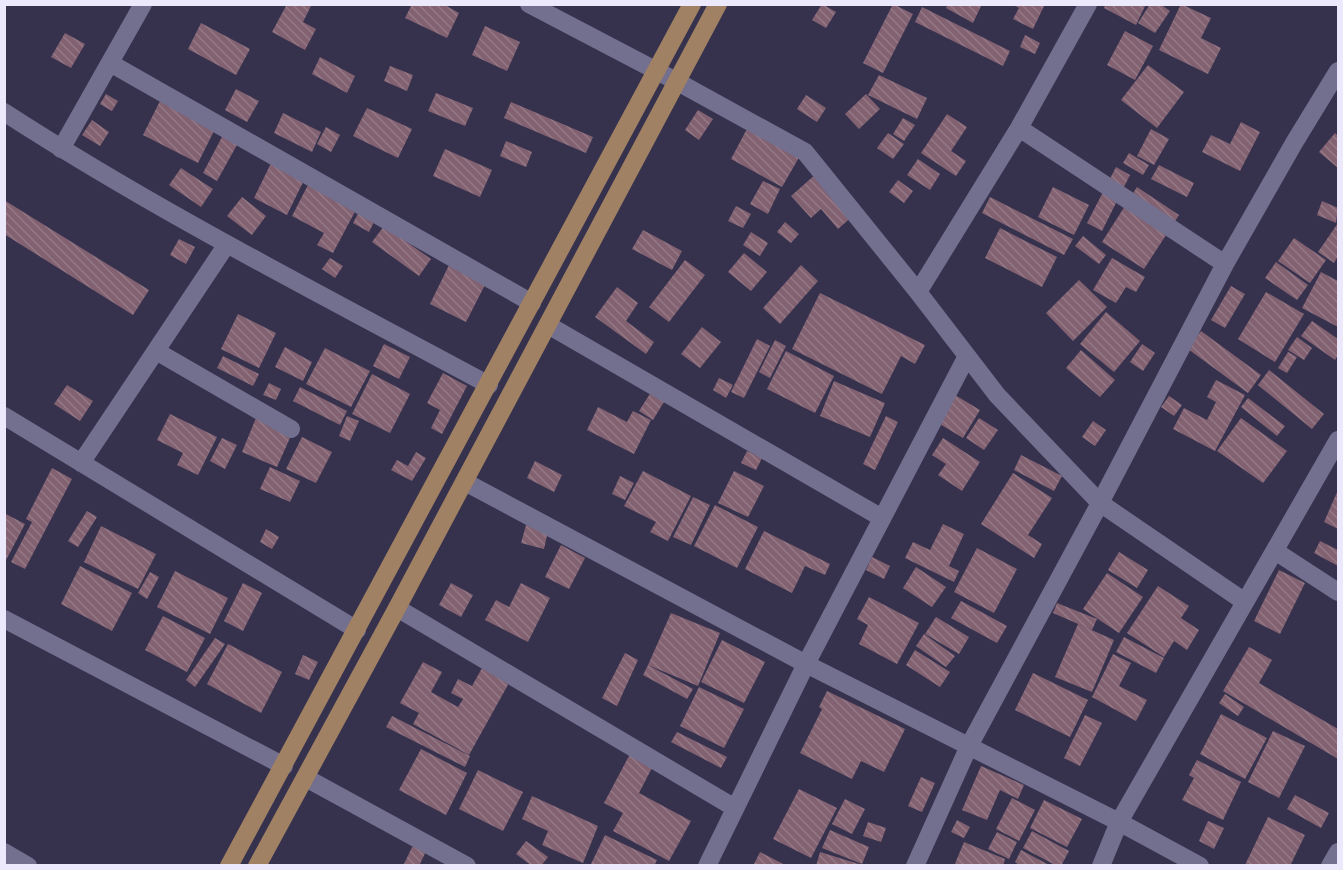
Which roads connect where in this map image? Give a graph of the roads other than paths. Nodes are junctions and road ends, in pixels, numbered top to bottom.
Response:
1 (143, 4) edge
2 (529, 4) edge
3 (692, 4) edge
4 (718, 4) edge
5 (1088, 4) edge
6 (110, 63) junction
7 (1338, 70) edge
8 (656, 71) junction
9 (676, 81) junction
10 (4, 112) edge
11 (1019, 128) junction
12 (61, 149) junction
13 (227, 244) junction
14 (1225, 264) junction
15 (918, 292) junction
16 (532, 303) junction
17 (548, 325) junction
18 (156, 351) junction
19 (967, 356) junction
20 (489, 385) junction
21 (4, 416) edge
22 (291, 429) dead end
23 (1338, 440) edge
24 (81, 463) junction
25 (465, 482) junction
26 (1100, 503) junction
27 (882, 518) junction
28 (1275, 551) junction
29 (1338, 592) edge
30 (1245, 602) junction
31 (397, 608) junction
32 (6, 624) edge
33 (357, 630) junction
34 (806, 664) junction
35 (969, 746) junction
36 (284, 766) junction
37 (306, 778) junction
38 (735, 808) junction
39 (1119, 822) junction
40 (4, 852) edge
41 (1338, 852) edge
42 (28, 866) edge
43 (229, 866) edge
44 (257, 866) edge
45 (467, 866) edge
46 (707, 866) edge
47 (915, 866) edge
48 (1101, 866) edge
49 (1200, 866) edge
50 (1330, 866) edge

1 - 6 street
2 - 8 street
3 - 8 main road
4 - 9 main road
5 - 11 street
6 - 12 street
6 - 16 street
7 - 14 street
8 - 9 street
8 - 16 main road
9 - 15 street
9 - 17 main road
10 - 12 street
11 - 14 street
11 - 15 street
12 - 13 street
13 - 18 street
13 - 20 street
14 - 26 street
15 - 19 street
16 - 20 main road
17 - 25 main road
17 - 27 street
18 - 22 street
18 - 24 street
19 - 26 street
19 - 27 street
20 - 33 main road
21 - 24 street
23 - 28 street
24 - 33 street
25 - 31 main road
25 - 34 street
26 - 30 street
26 - 35 street
27 - 34 street
28 - 29 street
28 - 30 street
30 - 39 street
31 - 37 main road
31 - 38 street
32 - 36 street
33 - 36 main road
34 - 35 street
34 - 38 street
35 - 39 street
35 - 47 street
36 - 43 main road
37 - 44 main road
37 - 45 street
38 - 46 street
39 - 48 street
39 - 49 street
40 - 42 street
41 - 50 street

